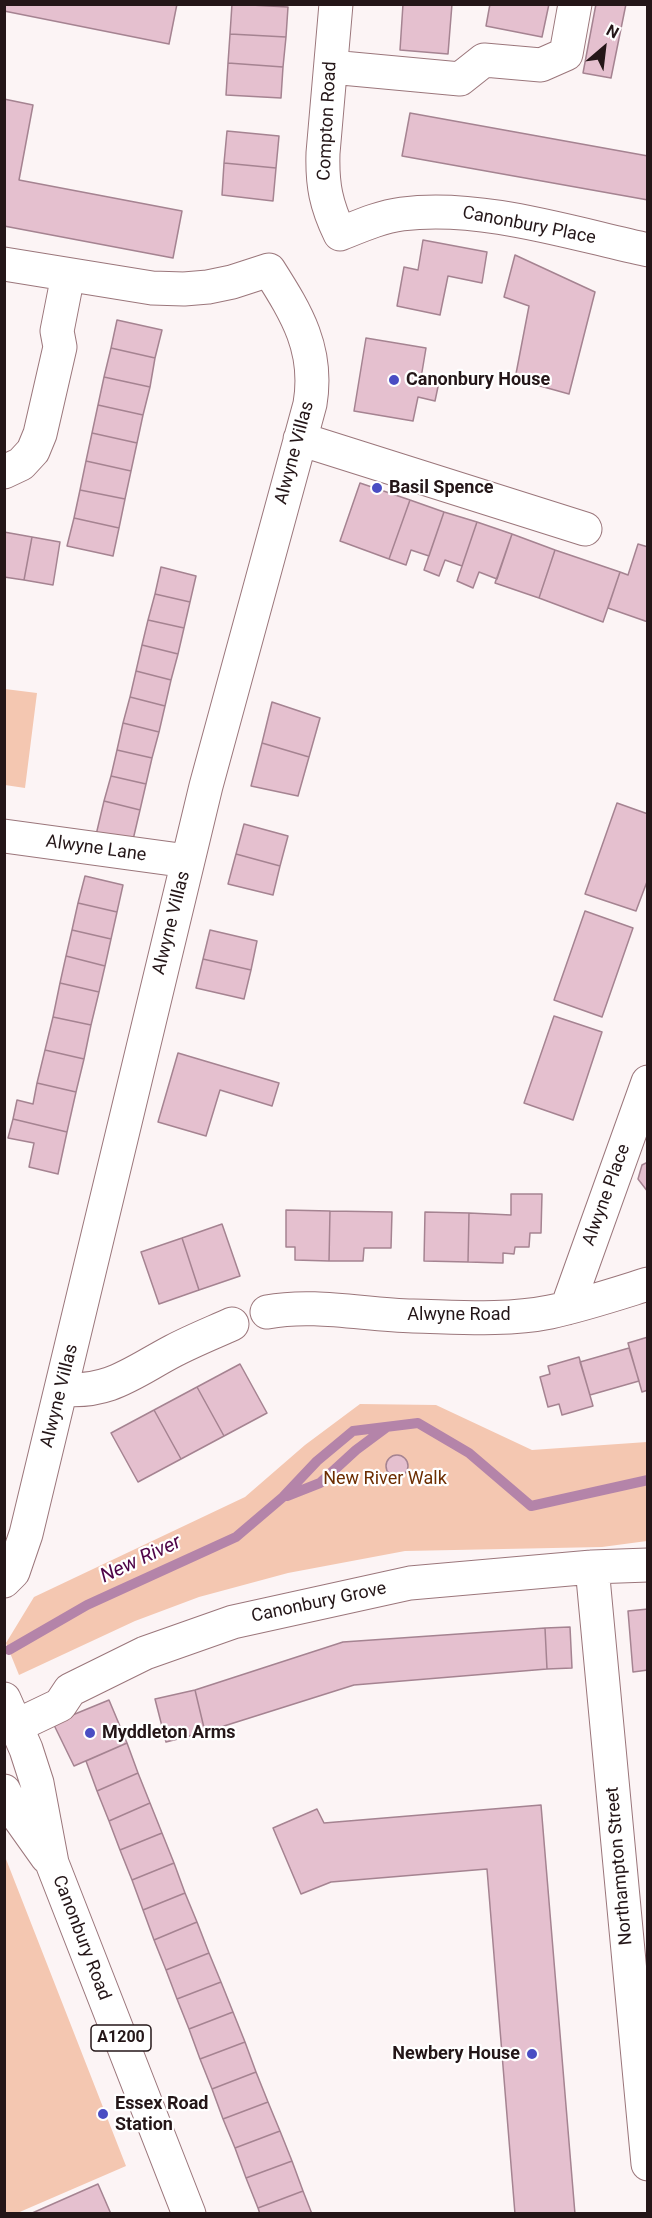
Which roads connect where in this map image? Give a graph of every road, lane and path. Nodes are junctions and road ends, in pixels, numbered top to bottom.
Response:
1 (336, 4) edge
2 (575, 4) edge
3 (331, 67) junction
4 (340, 234) joint
5 (648, 250) edge
6 (4, 264) edge
7 (68, 275) junction
8 (300, 439) junction
9 (4, 472) edge
10 (585, 529) dead end
11 (4, 836) edge
12 (187, 861) junction
13 (648, 1082) edge
14 (648, 1284) edge
15 (567, 1308) junction
16 (267, 1312) dead end
17 (232, 1324) dead end
18 (61, 1389) junction
19 (648, 1565) edge
20 (592, 1567) junction
21 (4, 1581) edge
22 (10, 1712) edge
23 (4, 1791) edge
24 (52, 1863) junction
25 (648, 2164) edge
26 (189, 2214) edge

1 - 3 street, Compton Road
2 - 3 street
3 - 4 street, Compton Road
4 - 5 street, Canonbury Place
6 - 7 street
7 - 8 street, Alwyne Villas
7 - 9 street
8 - 10 street
8 - 12 street, Alwyne Villas
11 - 12 street, Alwyne Lane
12 - 18 street, Alwyne Villas
13 - 15 street, Alwyne Place
14 - 15 street, Alwyne Road
15 - 16 street, Alwyne Road
17 - 18 street
18 - 21 street, Alwyne Villas
19 - 20 street, Canonbury Grove
20 - 22 street, Canonbury Grove
20 - 25 street, Northampton Street
22 - 24 street, Canonbury Road / A1200
23 - 24 street, Canonbury Road / A1200
24 - 26 street, Canonbury Road / A1200

